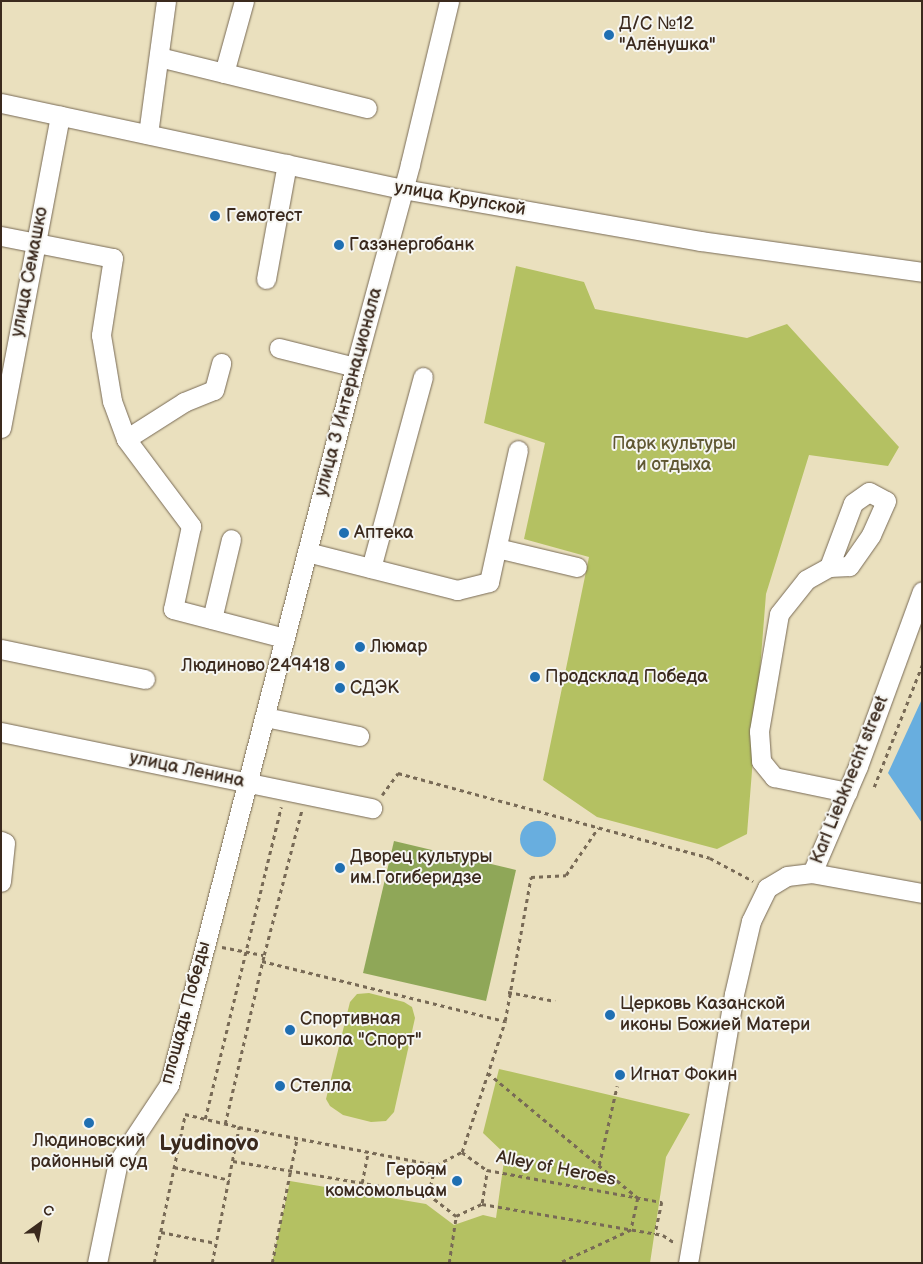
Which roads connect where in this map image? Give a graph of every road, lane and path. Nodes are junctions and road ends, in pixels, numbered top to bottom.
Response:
1 (166, 1) edge
2 (244, 1) edge
3 (449, 1) edge
4 (160, 57) junction
5 (224, 73) junction
6 (1, 103) edge
7 (367, 108) dead end
8 (60, 116) junction
9 (148, 134) junction
10 (287, 164) junction
11 (403, 189) junction
12 (1, 236) edge
13 (36, 243) junction
14 (922, 272) edge
15 (266, 279) dead end
16 (279, 348) dead end
17 (8, 355) edge
18 (222, 362) dead end
19 (355, 367) junction
20 (423, 377) dead end
21 (1, 428) edge
22 (126, 439) junction
23 (518, 450) dead end
24 (231, 539) dead end
25 (497, 548) junction
26 (307, 552) junction
27 (577, 567) dead end
28 (829, 567) dead end
29 (372, 568) junction
30 (922, 591) edge
31 (212, 619) junction
32 (284, 638) junction
33 (1, 649) edge
34 (922, 665) edge
35 (145, 680) dead end
36 (265, 717) junction
37 (1, 732) edge
38 (359, 736) dead end
39 (247, 782) junction
40 (874, 787) dead end
41 (286, 790) junction
42 (847, 792) junction
43 (306, 794) junction
44 (372, 808) joint
45 (598, 828) junction
46 (1, 841) edge
47 (812, 872) junction
48 (1, 882) edge
49 (767, 888) junction
50 (922, 893) edge
51 (206, 943) junction
52 (244, 951) junction
53 (264, 955) junction
54 (262, 960) junction
55 (508, 992) junction
56 (555, 1001) dead end
57 (505, 1021) junction
58 (488, 1073) junction
59 (617, 1086) dead end
60 (205, 1119) junction
61 (225, 1124) junction
62 (239, 1127) junction
63 (298, 1138) junction
64 (368, 1152) junction
65 (462, 1152) junction
66 (233, 1160) junction
67 (436, 1165) junction
68 (599, 1165) junction
69 (174, 1167) junction
70 (487, 1170) junction
71 (291, 1171) junction
72 (230, 1180) junction
73 (362, 1183) junction
74 (428, 1194) junction
75 (638, 1198) junction
76 (482, 1204) junction
77 (456, 1216) junction
78 (631, 1230) junction
79 (161, 1232) junction
80 (655, 1234) junction
81 (216, 1243) junction
82 (690, 1258) edge
83 (97, 1263) edge
84 (154, 1263) edge
85 (212, 1263) edge
86 (272, 1263) edge
87 (448, 1263) edge
88 (560, 1263) edge

1 - 4 street
2 - 5 street
3 - 11 street, улица 3 Интернационала
4 - 5 street
4 - 9 street
5 - 7 street
6 - 8 street, улица Крупской
8 - 9 street, улица Крупской
8 - 13 street, улица Семашко
9 - 10 street, улица Крупской
10 - 11 street, улица Крупской
10 - 15 street
11 - 14 street, улица Крупской
11 - 19 street, улица 3 Интернационала
12 - 13 street
13 - 17 street, улица Семашко
13 - 22 street
16 - 19 street
17 - 21 street, улица Семашко
18 - 22 street
19 - 26 street, улица 3 Интернационала
20 - 29 street
22 - 31 street
23 - 25 street
24 - 31 street
25 - 27 street
25 - 29 street
26 - 29 street
26 - 32 street, улица 3 Интернационала
28 - 42 street
30 - 42 street, Karl Liebknecht street
31 - 32 street
32 - 36 street, улица 3 Интернационала
33 - 35 street
34 - 40 path
36 - 38 street
36 - 39 street, улица 3 Интернационала
37 - 39 street, улица Ленина
39 - 41 street, улица Ленина
39 - 51 street, площадь Победы
41 - 43 street, улица Ленина
41 - 52 path
42 - 47 street, Karl Liebknecht street
43 - 44 street, улица Ленина
43 - 53 path
44 - 45 path
45 - 49 path
45 - 55 path
46 - 48 street
47 - 49 street, Karl Liebknecht street
47 - 50 street
49 - 82 street
51 - 52 path
51 - 83 street, площадь Победы
52 - 53 path
52 - 60 path
53 - 54 path
54 - 57 path
54 - 61 path
55 - 56 path
55 - 57 path
57 - 58 path
58 - 65 path
58 - 68 path
59 - 68 path
60 - 61 path
60 - 69 path
61 - 62 path
62 - 63 path
62 - 66 path
63 - 64 path
63 - 71 path
64 - 67 path
64 - 73 path
65 - 67 path
65 - 70 path, Alley of Heroes
66 - 71 path
66 - 72 path
67 - 74 path
68 - 75 path
69 - 72 path
69 - 79 path
70 - 75 path, Alley of Heroes
70 - 76 path
71 - 73 path
71 - 86 path
72 - 81 path
73 - 74 path
74 - 77 path
75 - 78 path
75 - 80 path, Alley of Heroes
76 - 77 path
76 - 78 path
77 - 87 path
78 - 80 path
78 - 88 path
79 - 81 path
79 - 84 path
80 - 82 path
81 - 85 path

